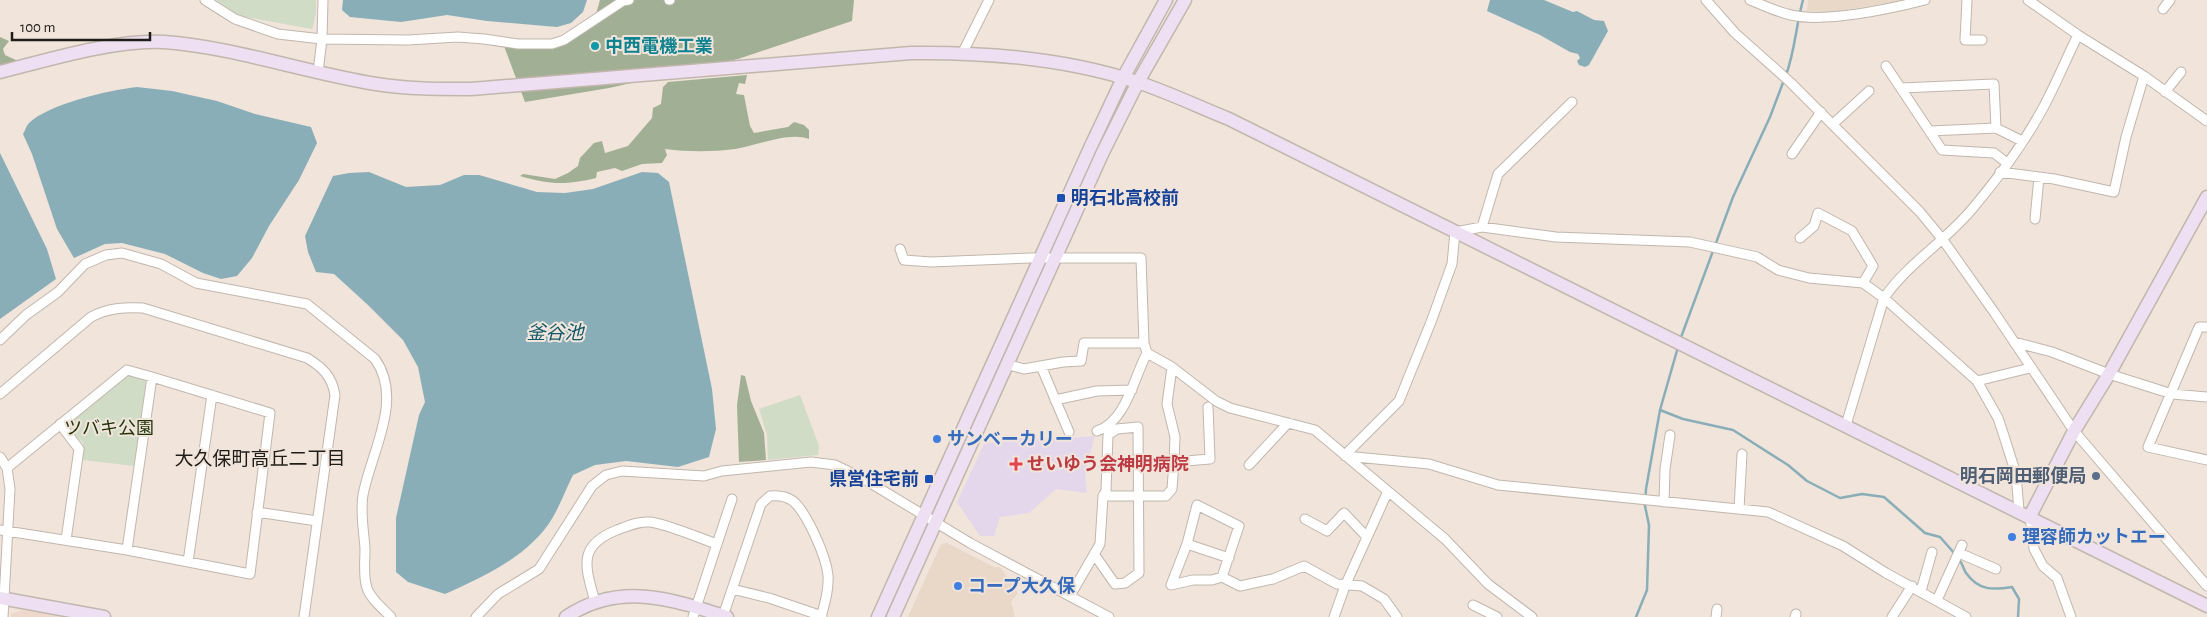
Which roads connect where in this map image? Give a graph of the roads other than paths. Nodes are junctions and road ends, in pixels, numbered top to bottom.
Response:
1 (206, 0) edge
2 (323, 0) edge
3 (628, 0) edge
4 (990, 0) edge
5 (1166, 0) edge
6 (1185, 0) edge
7 (1706, 0) edge
8 (1750, 0) edge
9 (1925, 0) edge
10 (1967, 0) edge
11 (2170, 0) edge
12 (2033, 1) edge
13 (2163, 9) dead end
14 (2078, 35) junction
15 (322, 39) junction
16 (1982, 40) dead end
17 (963, 52) junction
18 (1886, 66) dead end
19 (0, 72) edge
20 (318, 72) junction
21 (2181, 72) dead end
22 (2144, 76) junction
23 (1123, 78) junction
24 (1138, 82) junction
25 (1901, 88) junction
26 (1869, 91) dead end
27 (2164, 92) junction
28 (1572, 102) dead end
29 (2207, 111) edge
30 (1821, 112) junction
31 (2203, 119) edge
32 (1833, 124) junction
33 (1996, 128) junction
34 (1930, 131) junction
35 (2022, 141) junction
36 (1792, 154) dead end
37 (2007, 163) junction
38 (2000, 172) junction
39 (2039, 177) junction
40 (2207, 197) edge
41 (2035, 219) dead end
42 (1482, 227) junction
43 (1455, 232) junction
44 (1800, 238) dead end
45 (1943, 240) junction
46 (900, 249) dead end
47 (1039, 259) junction
48 (1055, 259) junction
49 (1863, 283) junction
50 (1884, 298) junction
51 (2207, 326) edge
52 (0, 340) edge
53 (2014, 342) junction
54 (1144, 343) junction
55 (1147, 353) junction
56 (1006, 364) junction
57 (1041, 366) junction
58 (1172, 367) junction
59 (2030, 368) junction
60 (2109, 374) junction
61 (152, 377) junction
62 (1977, 381) junction
63 (1132, 390) junction
64 (0, 394) edge
65 (2172, 394) junction
66 (212, 395) junction
67 (2207, 397) edge
68 (1056, 400) junction
69 (1208, 407) dead end
70 (1288, 423) junction
71 (60, 424) junction
72 (1846, 425) junction
73 (1098, 431) dead end
74 (2074, 431) junction
75 (1069, 432) dead end
76 (1670, 435) dead end
77 (1742, 454) dead end
78 (1345, 456) junction
79 (0, 457) edge
80 (2207, 460) edge
81 (1174, 462) junction
82 (1249, 465) dead end
83 (7, 468) junction
84 (1388, 491) junction
85 (1103, 496) junction
86 (1140, 496) junction
87 (732, 498) dead end
88 (1664, 502) junction
89 (1739, 508) junction
90 (258, 512) junction
91 (2024, 514) junction
92 (925, 516) junction
93 (1305, 520) dead end
94 (317, 521) junction
95 (936, 524) junction
96 (4, 530) edge
97 (1367, 537) junction
98 (66, 540) junction
99 (717, 544) junction
100 (1187, 544) junction
101 (127, 550) junction
102 (1932, 552) dead end
103 (1094, 554) junction
104 (1229, 558) junction
105 (188, 562) junction
106 (1996, 569) dead end
107 (1222, 577) junction
108 (1344, 586) junction
109 (1912, 586) junction
110 (2207, 586) edge
111 (732, 589) junction
112 (1921, 591) junction
113 (1070, 596) junction
114 (2, 598) edge
115 (1937, 600) junction
116 (595, 602) junction
117 (1473, 605) dead end
118 (2207, 606) edge
119 (695, 612) edge
120 (725, 616) edge
121 (822, 616) edge
122 (1963, 616) edge
123 (3, 617) edge
124 (104, 617) edge
125 (304, 617) edge
126 (391, 617) edge
127 (476, 617) edge
128 (566, 617) edge
129 (878, 617) edge
130 (893, 617) edge
131 (1109, 617) edge
132 (1334, 617) edge
133 (1397, 617) edge
134 (1497, 617) edge
135 (1532, 617) edge
136 (1892, 617) edge
137 (2071, 617) edge

1 - 15 street
2 - 15 street
3 - 15 street
4 - 17 street
5 - 23 street
6 - 24 street
7 - 30 street
8 - 9 street
10 - 16 street
11 - 13 street
12 - 14 street
14 - 22 street
14 - 35 street
15 - 20 street
17 - 20 street
17 - 23 street
18 - 25 street
19 - 20 street
21 - 27 street
22 - 27 street
22 - 39 street
23 - 24 street
23 - 47 street
24 - 43 street
24 - 48 street
25 - 33 street
25 - 34 street
26 - 32 street
27 - 31 street
28 - 42 street
29 - 31 street
30 - 32 street
30 - 36 street
32 - 45 street
33 - 34 street
33 - 35 street
34 - 37 street
35 - 37 street
37 - 38 street
38 - 39 street
38 - 45 street
39 - 41 street
40 - 60 street
42 - 43 street
42 - 49 street
43 - 72 street
43 - 78 street
44 - 49 street
45 - 50 street
45 - 53 street
46 - 47 street
47 - 48 street
47 - 92 street
48 - 54 street
48 - 56 street
49 - 50 street
50 - 62 street
50 - 72 street
51 - 65 street
52 - 126 street
53 - 59 street
53 - 60 street
54 - 55 street
54 - 57 street
55 - 58 street
55 - 63 street
56 - 57 street
56 - 95 street
57 - 68 street
58 - 70 street
58 - 81 street
59 - 62 street
59 - 74 street
60 - 65 street
60 - 74 street
61 - 66 street
61 - 71 street
61 - 101 street
62 - 91 street
63 - 68 street
63 - 73 street
64 - 94 street
65 - 67 street
65 - 80 street
66 - 90 street
66 - 105 street
68 - 75 street
69 - 81 street
70 - 78 street
70 - 82 street
71 - 83 street
71 - 98 street
72 - 91 street
74 - 91 street
74 - 110 street
76 - 88 street
77 - 89 street
78 - 84 street
78 - 88 street
79 - 83 street
81 - 86 street
83 - 96 street
84 - 97 street
84 - 135 street
85 - 86 street
85 - 86 street
85 - 103 street
86 - 103 street
87 - 99 street
88 - 89 street
89 - 109 street
90 - 94 street
90 - 105 street
91 - 118 street
91 - 137 street
92 - 95 street
92 - 127 street
92 - 129 street
93 - 97 street
94 - 125 street
95 - 113 street
95 - 130 street
96 - 98 street
96 - 114 street
97 - 108 street
98 - 101 street
99 - 116 street
99 - 119 street
100 - 104 street
100 - 104 street
100 - 107 street
101 - 105 street
102 - 112 street
103 - 113 street
104 - 107 street
106 - 115 street
107 - 108 street
108 - 132 street
108 - 133 street
109 - 112 street
109 - 136 street
111 - 120 street
111 - 121 street
111 - 121 street
112 - 115 street
113 - 131 street
114 - 123 street
114 - 124 street
115 - 122 street
116 - 119 street
116 - 128 street
117 - 134 street
119 - 120 street

